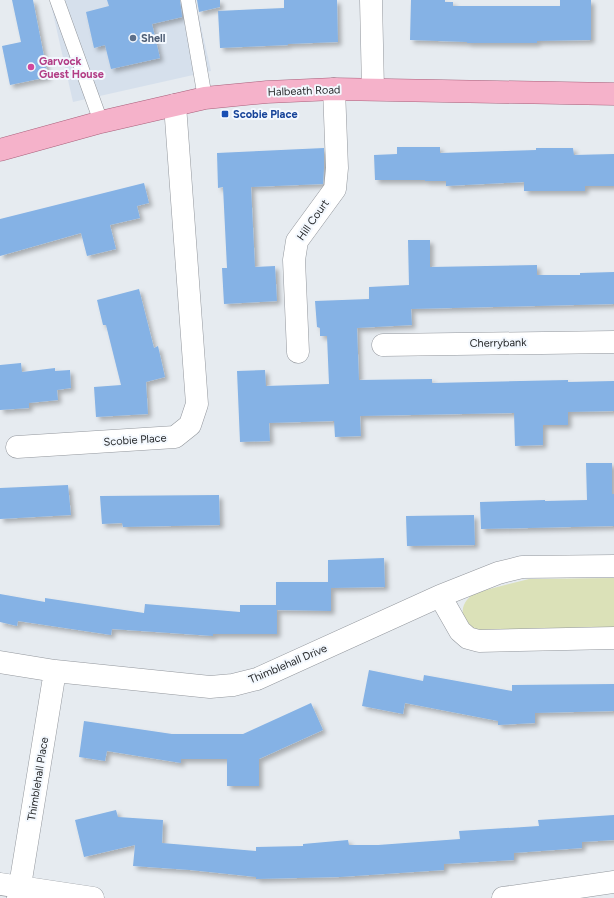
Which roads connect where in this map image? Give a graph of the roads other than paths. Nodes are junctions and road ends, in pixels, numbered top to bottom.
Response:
1 (56, 0) edge
2 (188, 0) edge
3 (371, 0) edge
4 (334, 89) junction
5 (373, 89) junction
6 (614, 94) edge
7 (205, 98) junction
8 (175, 105) junction
9 (101, 122) junction
10 (0, 150) edge
11 (614, 342) edge
12 (383, 345) dead end
13 (298, 352) dead end
14 (17, 447) dead end
15 (614, 566) edge
16 (440, 596) junction
17 (614, 638) edge
18 (0, 662) edge
19 (55, 671) junction
20 (614, 882) edge
21 (13, 890) edge
22 (565, 894) edge
23 (93, 898) edge
24 (503, 898) edge

1 - 9 lane
2 - 7 lane
3 - 5 street
4 - 5 main road, Halbeath Road
4 - 7 main road, Halbeath Road
4 - 13 street, Hill Court
5 - 6 main road, Halbeath Road
7 - 8 main road, Halbeath Road
8 - 9 main road, Halbeath Road
8 - 14 street, Scobie Place
9 - 10 main road, Halbeath Road
11 - 12 street, Cherrybank
15 - 16 street, Thimblehall Drive
16 - 17 street
16 - 19 street, Thimblehall Drive
18 - 19 street, Thimblehall Drive
19 - 21 street, Thimblehall Place
20 - 22 street
21 - 23 street
22 - 24 street

